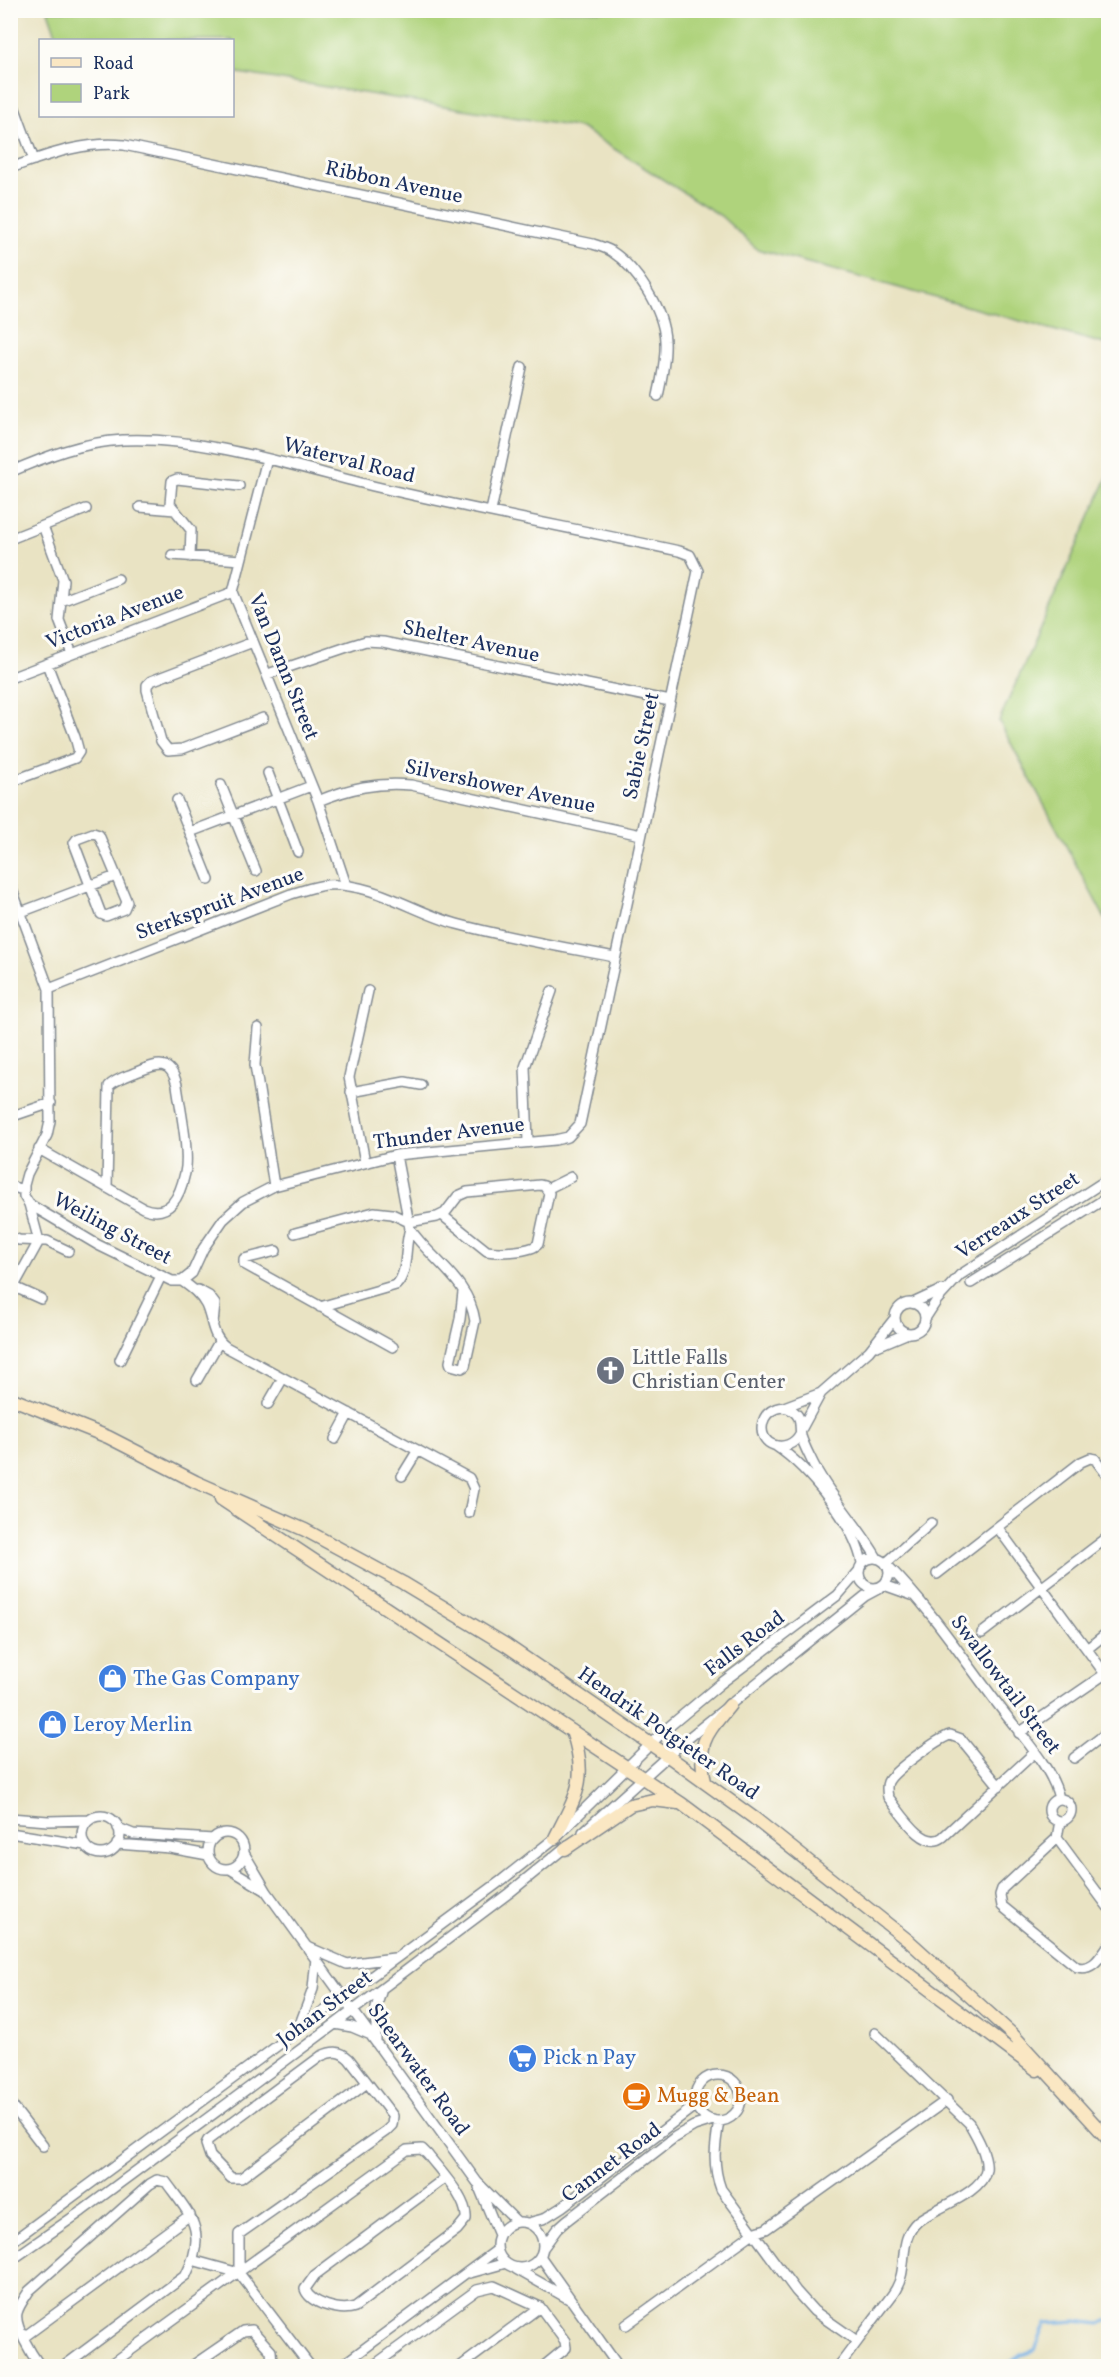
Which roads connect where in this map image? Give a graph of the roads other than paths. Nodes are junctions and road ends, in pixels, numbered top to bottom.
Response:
1 (10, 95) edge
2 (34, 160) junction
3 (10, 168) edge
4 (522, 367) dead end
5 (657, 396) dead end
6 (267, 459) junction
7 (10, 472) edge
8 (238, 486) dead end
9 (140, 507) dead end
10 (86, 509) dead end
11 (175, 510) junction
12 (490, 511) junction
13 (43, 526) junction
14 (10, 539) edge
15 (679, 551) joint
16 (172, 555) dead end
17 (190, 557) junction
18 (241, 560) junction
19 (118, 579) dead end
20 (233, 592) junction
21 (61, 601) junction
22 (253, 642) junction
23 (72, 654) junction
24 (47, 664) junction
25 (268, 674) junction
26 (10, 678) edge
27 (670, 701) junction
28 (263, 718) dead end
29 (268, 773) dead end
30 (10, 782) edge
31 (221, 785) dead end
32 (311, 786) junction
33 (278, 798) junction
34 (177, 800) dead end
35 (318, 801) junction
36 (232, 815) junction
37 (190, 832) junction
38 (641, 836) junction
39 (298, 852) dead end
40 (256, 871) dead end
41 (116, 876) junction
42 (209, 880) dead end
43 (10, 884) edge
44 (346, 885) junction
45 (90, 886) junction
46 (21, 912) junction
47 (615, 957) junction
48 (50, 989) junction
49 (368, 991) dead end
50 (552, 991) dead end
51 (258, 1028) dead end
52 (421, 1085) dead end
53 (351, 1092) junction
54 (51, 1103) junction
55 (10, 1117) edge
56 (528, 1142) junction
57 (39, 1149) junction
58 (396, 1155) junction
59 (365, 1162) junction
60 (571, 1177) dead end
61 (1108, 1179) edge
62 (10, 1186) edge
63 (274, 1186) junction
64 (107, 1188) junction
65 (547, 1189) junction
66 (23, 1190) junction
67 (1108, 1197) edge
68 (28, 1204) junction
69 (442, 1215) junction
70 (409, 1225) junction
71 (296, 1233) dead end
72 (10, 1237) edge
73 (39, 1240) junction
74 (68, 1251) dead end
75 (276, 1251) dead end
76 (192, 1273) joint
77 (161, 1276) junction
78 (182, 1281) junction
79 (971, 1282) dead end
80 (12, 1285) edge
81 (949, 1285) junction
82 (463, 1292) junction
83 (41, 1299) dead end
84 (913, 1303) junction
85 (320, 1307) junction
86 (926, 1317) junction
87 (895, 1318) junction
88 (908, 1333) junction
89 (219, 1342) junction
90 (393, 1347) dead end
91 (869, 1351) junction
92 (120, 1360) dead end
93 (283, 1378) junction
94 (197, 1380) dead end
95 (821, 1393) junction
96 (10, 1398) edge
97 (268, 1404) dead end
98 (782, 1407) junction
99 (349, 1413) junction
100 (801, 1431) junction
101 (335, 1439) dead end
102 (774, 1445) junction
103 (418, 1450) junction
104 (402, 1476) dead end
105 (1108, 1476) edge
106 (196, 1482) junction
107 (470, 1513) dead end
108 (932, 1523) dead end
109 (998, 1528) junction
110 (1108, 1537) edge
111 (884, 1563) junction
112 (861, 1567) junction
113 (937, 1574) dead end
114 (882, 1586) junction
115 (1042, 1587) junction
116 (915, 1596) junction
117 (793, 1629) junction
118 (982, 1632) dead end
119 (1108, 1632) edge
120 (806, 1644) junction
121 (1087, 1649) junction
122 (1107, 1676) edge
123 (730, 1705) junction
124 (572, 1731) junction
125 (1108, 1732) edge
126 (1018, 1733) junction
127 (651, 1744) junction
128 (1034, 1753) junction
129 (668, 1756) junction
130 (1074, 1758) dead end
131 (627, 1767) junction
132 (642, 1777) junction
133 (705, 1782) junction
134 (999, 1786) junction
135 (1059, 1799) junction
136 (682, 1804) junction
137 (10, 1818) edge
138 (89, 1820) junction
139 (1060, 1821) junction
140 (118, 1827) junction
141 (10, 1833) edge
142 (555, 1838) junction
143 (1057, 1838) junction
144 (213, 1839) junction
145 (117, 1844) junction
146 (85, 1845) junction
147 (565, 1849) junction
148 (244, 1853) junction
149 (208, 1855) junction
150 (230, 1869) junction
151 (267, 1892) junction
152 (1108, 1907) edge
153 (1108, 1946) edge
154 (308, 1947) junction
155 (316, 1958) junction
156 (397, 1958) junction
157 (382, 1989) junction
158 (344, 1997) junction
159 (354, 2010) junction
160 (334, 2024) junction
161 (297, 2032) junction
162 (875, 2032) dead end
163 (374, 2038) junction
164 (367, 2083) junction
165 (1066, 2092) junction
166 (947, 2100) junction
167 (10, 2103) edge
168 (696, 2105) junction
169 (716, 2120) junction
170 (1108, 2139) edge
171 (43, 2145) dead end
172 (445, 2178) junction
173 (477, 2182) junction
174 (190, 2215) junction
175 (517, 2222) junction
176 (528, 2223) junction
177 (753, 2233) junction
178 (499, 2235) junction
179 (10, 2243) edge
180 (497, 2250) junction
181 (542, 2252) junction
182 (13, 2260) edge
183 (192, 2260) junction
184 (510, 2265) junction
185 (239, 2273) junction
186 (465, 2274) junction
187 (572, 2300) junction
188 (540, 2307) junction
189 (626, 2325) dead end
190 (24, 2337) junction
191 (857, 2341) junction
192 (40, 2367) edge
193 (64, 2367) edge
194 (109, 2367) edge
195 (192, 2367) edge
196 (269, 2367) edge
197 (310, 2367) edge
198 (341, 2367) edge
199 (373, 2367) edge
200 (461, 2367) edge
201 (544, 2367) edge
202 (618, 2367) edge
203 (839, 2367) edge

1 - 2 street
2 - 3 street, Ribbon Avenue
2 - 5 street, Ribbon Avenue
4 - 12 street
6 - 7 street, Waterval Road
6 - 12 street, Waterval Road
6 - 18 street, Van Damn Street
8 - 11 street
9 - 11 street
10 - 13 street
11 - 17 street
12 - 15 street, Waterval Road
13 - 14 street
13 - 21 street
15 - 27 street, Sabie Street
16 - 17 street
17 - 18 street
18 - 20 street, Van Damn Street
19 - 21 street
20 - 22 street, Van Damn Street
20 - 23 street, Victoria Avenue
21 - 23 street
22 - 25 street, Van Damn Street
22 - 28 street
23 - 24 street, Victoria Avenue
24 - 26 street, Victoria Avenue
24 - 30 street
25 - 27 street, Shelter Avenue
25 - 32 street, Van Damn Street
27 - 38 street, Sabie Street
29 - 33 street
31 - 36 street
32 - 33 street
32 - 35 street, Van Damn Street
33 - 36 street
33 - 39 street
34 - 37 street
35 - 38 street, Silvershower Avenue
35 - 44 street, Van Damn Street
36 - 37 street
36 - 40 street
37 - 42 street
38 - 47 street, Sabie Street
41 - 45 street
41 - 45 street
41 - 45 street
43 - 46 street
44 - 47 street, Sterkspruit Avenue
44 - 48 street, Sterkspruit Avenue
45 - 46 street
46 - 48 street
47 - 56 street, Thunder Avenue
48 - 54 street
49 - 53 street
50 - 56 street
51 - 63 street
52 - 53 street
53 - 59 street
54 - 55 street
54 - 57 street
56 - 58 street, Thunder Avenue
57 - 64 street
57 - 66 street
58 - 59 street, Thunder Avenue
58 - 70 street
59 - 63 street, Thunder Avenue
60 - 65 street
61 - 81 street, Verreaux Street
62 - 66 street
63 - 76 street, Thunder Avenue
64 - 64 street
65 - 69 street
65 - 69 street
66 - 68 street, Weiling Street
67 - 79 street
68 - 73 street
68 - 77 street, Weiling Street
69 - 70 street
70 - 71 street
70 - 82 street
70 - 85 street
72 - 73 street
73 - 74 street
73 - 80 street
75 - 85 street
76 - 78 street, Weiling Street
77 - 78 street, Weiling Street
77 - 92 street
78 - 89 street
80 - 83 street
81 - 84 street, Verreaux Street
81 - 86 street, Verreaux Street
82 - 82 street
84 - 86 street
84 - 87 street
85 - 90 street
86 - 88 street
87 - 88 street
87 - 91 street
88 - 91 street
89 - 93 street
89 - 94 street
91 - 95 street
93 - 97 street
93 - 99 street
95 - 98 street
95 - 100 street
96 - 106 main road, Hendrik Potgieter Road
98 - 100 street
98 - 102 street
99 - 101 street
99 - 103 street
100 - 102 street
100 - 111 street, Swallowtail Street
102 - 112 street
103 - 104 street
103 - 107 street
105 - 109 street
106 - 124 main road, Hendrik Potgieter Road
106 - 127 main road, Hendrik Potgieter Road
108 - 111 street
109 - 113 street
109 - 115 street
110 - 115 street
111 - 112 street
111 - 114 street
111 - 116 street, Swallowtail Street
112 - 114 street
112 - 117 street, Falls Road
114 - 116 street
114 - 120 street, Falls Road
115 - 118 street
115 - 121 street
116 - 126 street, Swallowtail Street
117 - 120 street
117 - 127 street, Falls Road
119 - 121 street
120 - 123 street, Falls Road
121 - 122 street
122 - 126 street
123 - 129 street, Falls Road
123 - 133 main road
124 - 131 main road, Hendrik Potgieter Road
124 - 142 main road
125 - 130 street
126 - 128 street, Swallowtail Street
127 - 129 main road, Hendrik Potgieter Road
127 - 131 street, Falls Road
128 - 134 street
128 - 135 street, Swallowtail Street
129 - 132 street, Falls Road
129 - 133 main road, Hendrik Potgieter Road
131 - 132 main road, Hendrik Potgieter Road
131 - 142 street, Johan Street
132 - 136 main road, Hendrik Potgieter Road
132 - 147 street, Johan Street
133 - 165 main road, Hendrik Potgieter Road
134 - 134 street
135 - 139 street
135 - 139 street
136 - 147 main road
136 - 165 main road, Hendrik Potgieter Road
137 - 138 street
138 - 140 street
138 - 146 street
139 - 143 street
140 - 144 street
140 - 145 street
141 - 146 street
142 - 156 street, Johan Street
143 - 152 street
143 - 153 street
144 - 148 street
144 - 149 street
145 - 146 street
145 - 149 street
147 - 157 street, Johan Street
148 - 150 street
148 - 151 street, Shearwater Road
149 - 150 street
150 - 151 street, Shearwater Road
151 - 154 street, Shearwater Road
154 - 155 street, Shearwater Road
154 - 156 street
155 - 158 street, Shearwater Road
155 - 161 street
156 - 158 street, Johan Street
157 - 159 street, Johan Street
157 - 163 street
158 - 159 street, Shearwater Road
158 - 161 street, Johan Street
159 - 160 street, Johan Street
159 - 163 street, Shearwater Road
160 - 163 street
160 - 182 street, Johan Street
161 - 179 street, Johan Street
162 - 166 street
163 - 173 street, Shearwater Road
164 - 164 street
164 - 185 street
165 - 170 main road, Hendrik Potgieter Road
166 - 177 street
166 - 191 street
167 - 171 street
168 - 169 street
168 - 169 street
168 - 176 street, Cannet Road
169 - 177 street
169 - 181 street, Cannet Road
172 - 172 street
172 - 185 street
173 - 175 street, Shearwater Road
173 - 178 street, Shearwater Road
174 - 183 street
174 - 190 street
174 - 190 street
175 - 176 street
175 - 178 street
176 - 181 street
177 - 189 street
177 - 191 street
178 - 180 street
180 - 184 street
180 - 186 street
181 - 184 street
181 - 187 street
183 - 185 street
183 - 193 street
184 - 186 street
184 - 187 street
185 - 194 street
185 - 197 street
186 - 198 street
187 - 202 street
188 - 199 street
188 - 200 street
188 - 201 street
190 - 192 street
191 - 203 street
195 - 196 street

